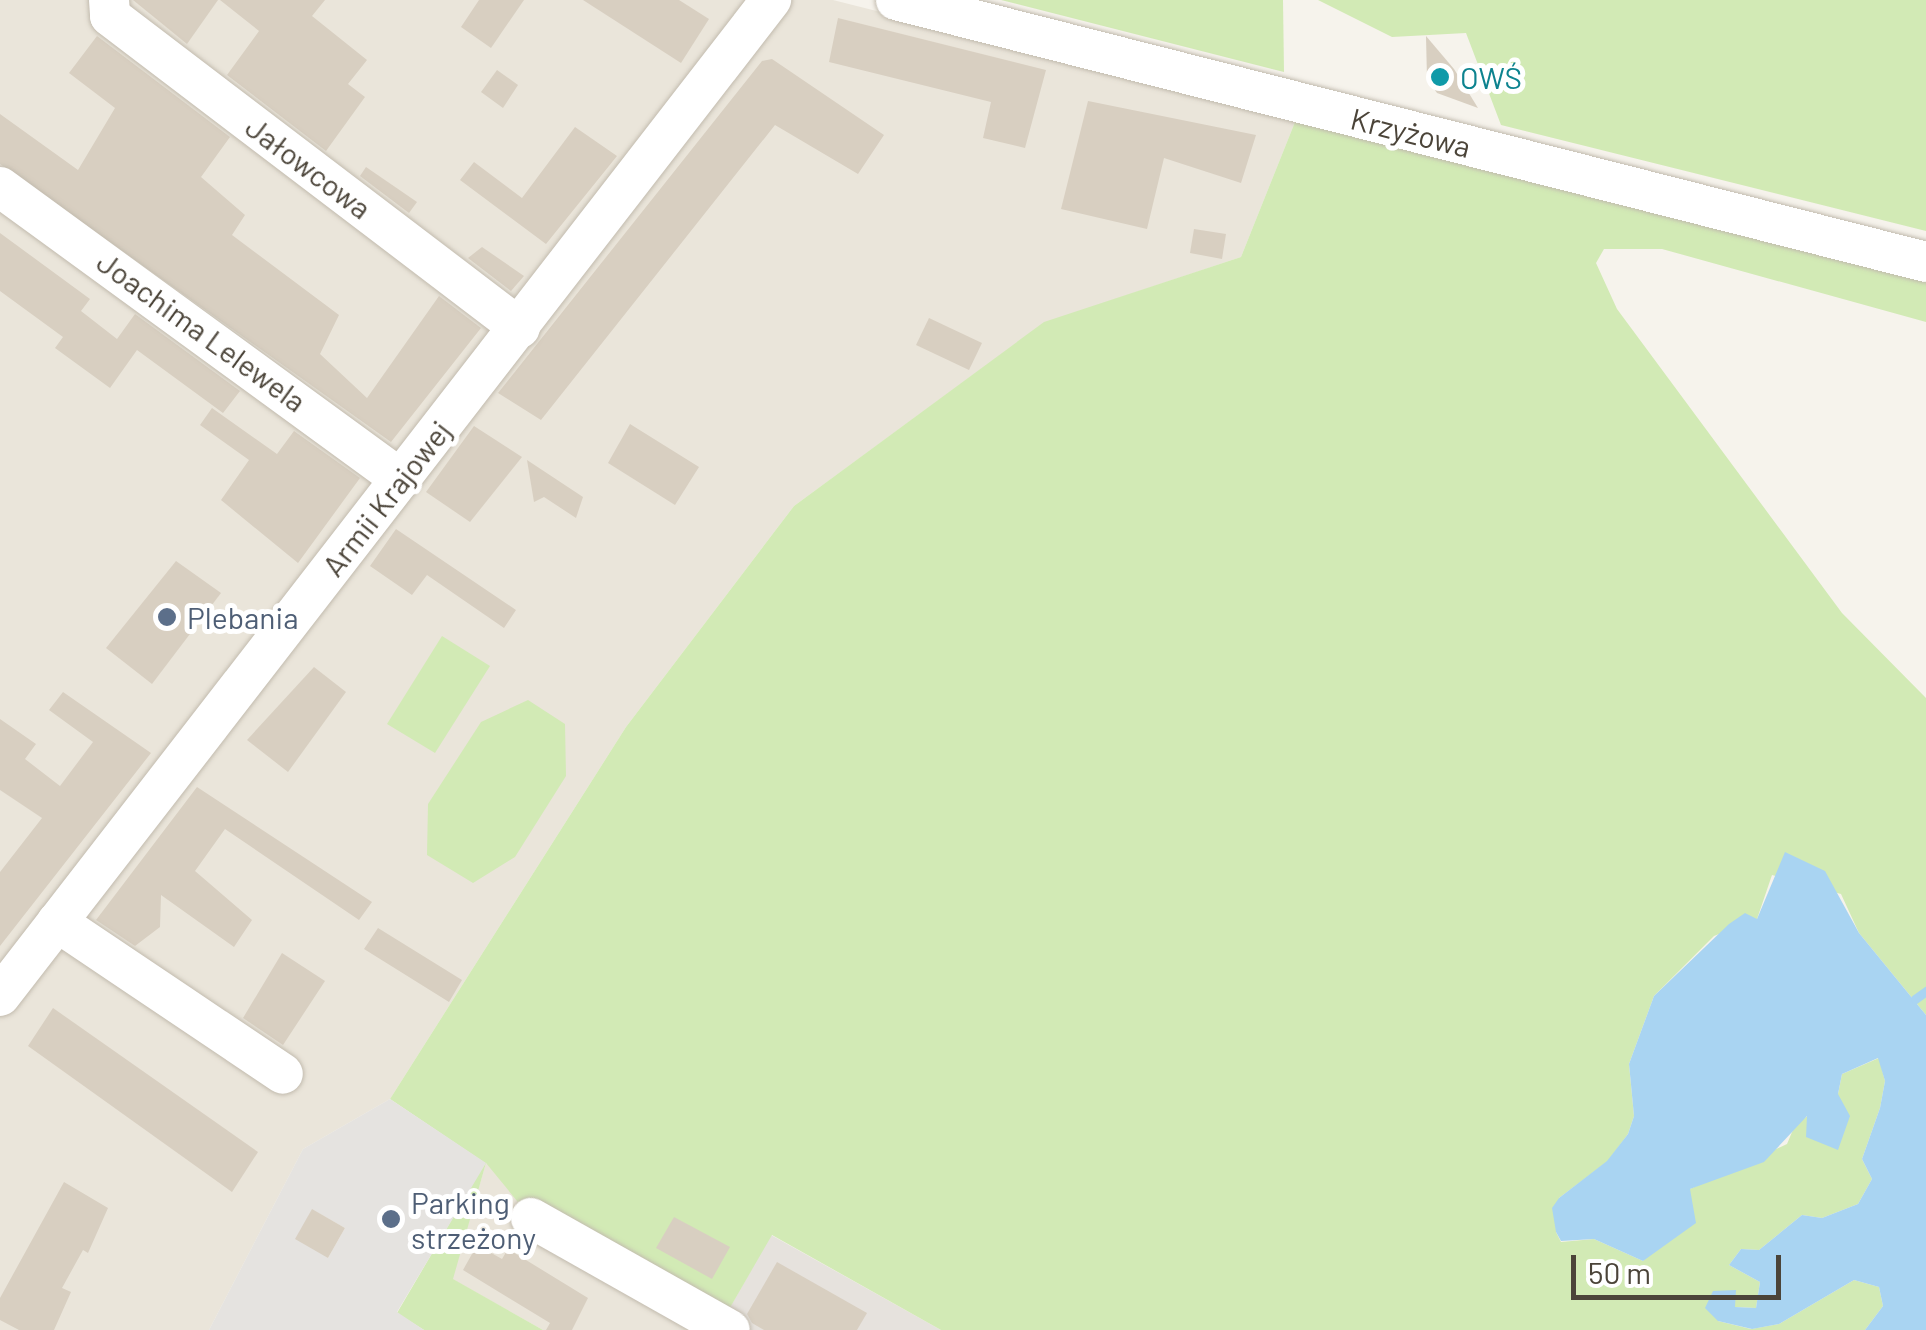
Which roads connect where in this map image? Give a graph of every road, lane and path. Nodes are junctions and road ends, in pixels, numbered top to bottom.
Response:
1 (109, 0) edge
2 (771, 0) edge
3 (896, 0) edge
4 (0, 187) edge
5 (1926, 262) edge
6 (520, 328) junction
7 (401, 479) junction
8 (57, 922) junction
9 (0, 996) edge
10 (283, 1074) dead end
11 (531, 1218) dead end
12 (730, 1330) edge

1 - 6 street, Jałowcowa
2 - 6 street, Armii Krajowej
3 - 5 street, Krzyżowa
4 - 7 street, Joachima Lelewela
6 - 7 street, Armii Krajowej
7 - 8 street, Armii Krajowej
8 - 9 street, Armii Krajowej
8 - 10 street
11 - 12 street

